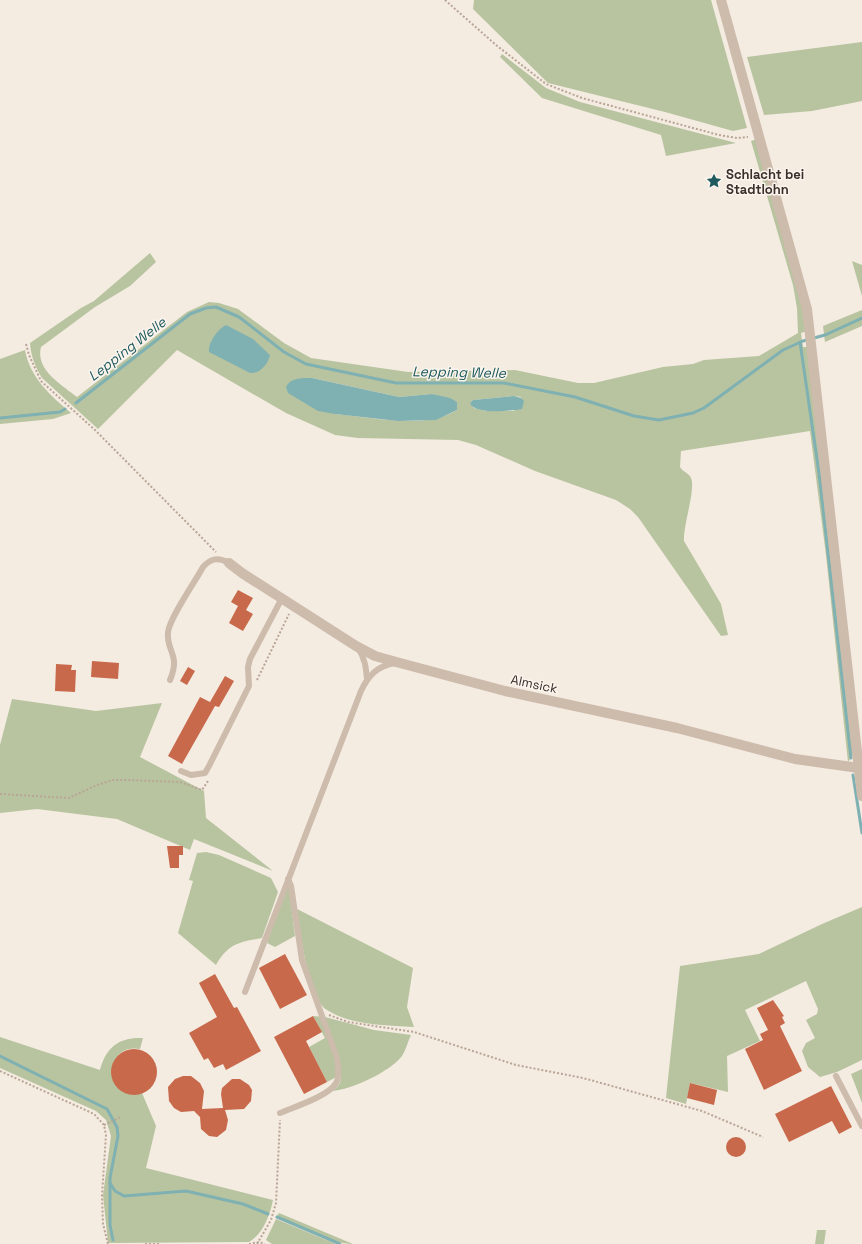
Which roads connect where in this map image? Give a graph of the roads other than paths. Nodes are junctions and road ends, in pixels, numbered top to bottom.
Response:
1 (721, 0) edge
2 (225, 561) joint
3 (282, 598) junction
4 (356, 646) junction
5 (398, 663) junction
6 (170, 680) dead end
7 (367, 680) junction
8 (859, 768) junction
9 (181, 771) dead end
10 (862, 796) edge
11 (288, 879) junction
12 (245, 992) dead end
13 (836, 1076) dead end
14 (280, 1113) road end
15 (862, 1126) edge

1 - 8 street
2 - 3 street, Almsick
2 - 6 lane
3 - 4 street, Almsick
3 - 9 lane
4 - 5 street, Almsick
4 - 7 lane
5 - 7 lane
5 - 8 street, Almsick
7 - 11 lane
8 - 10 street
11 - 12 lane
11 - 14 lane
13 - 15 lane

